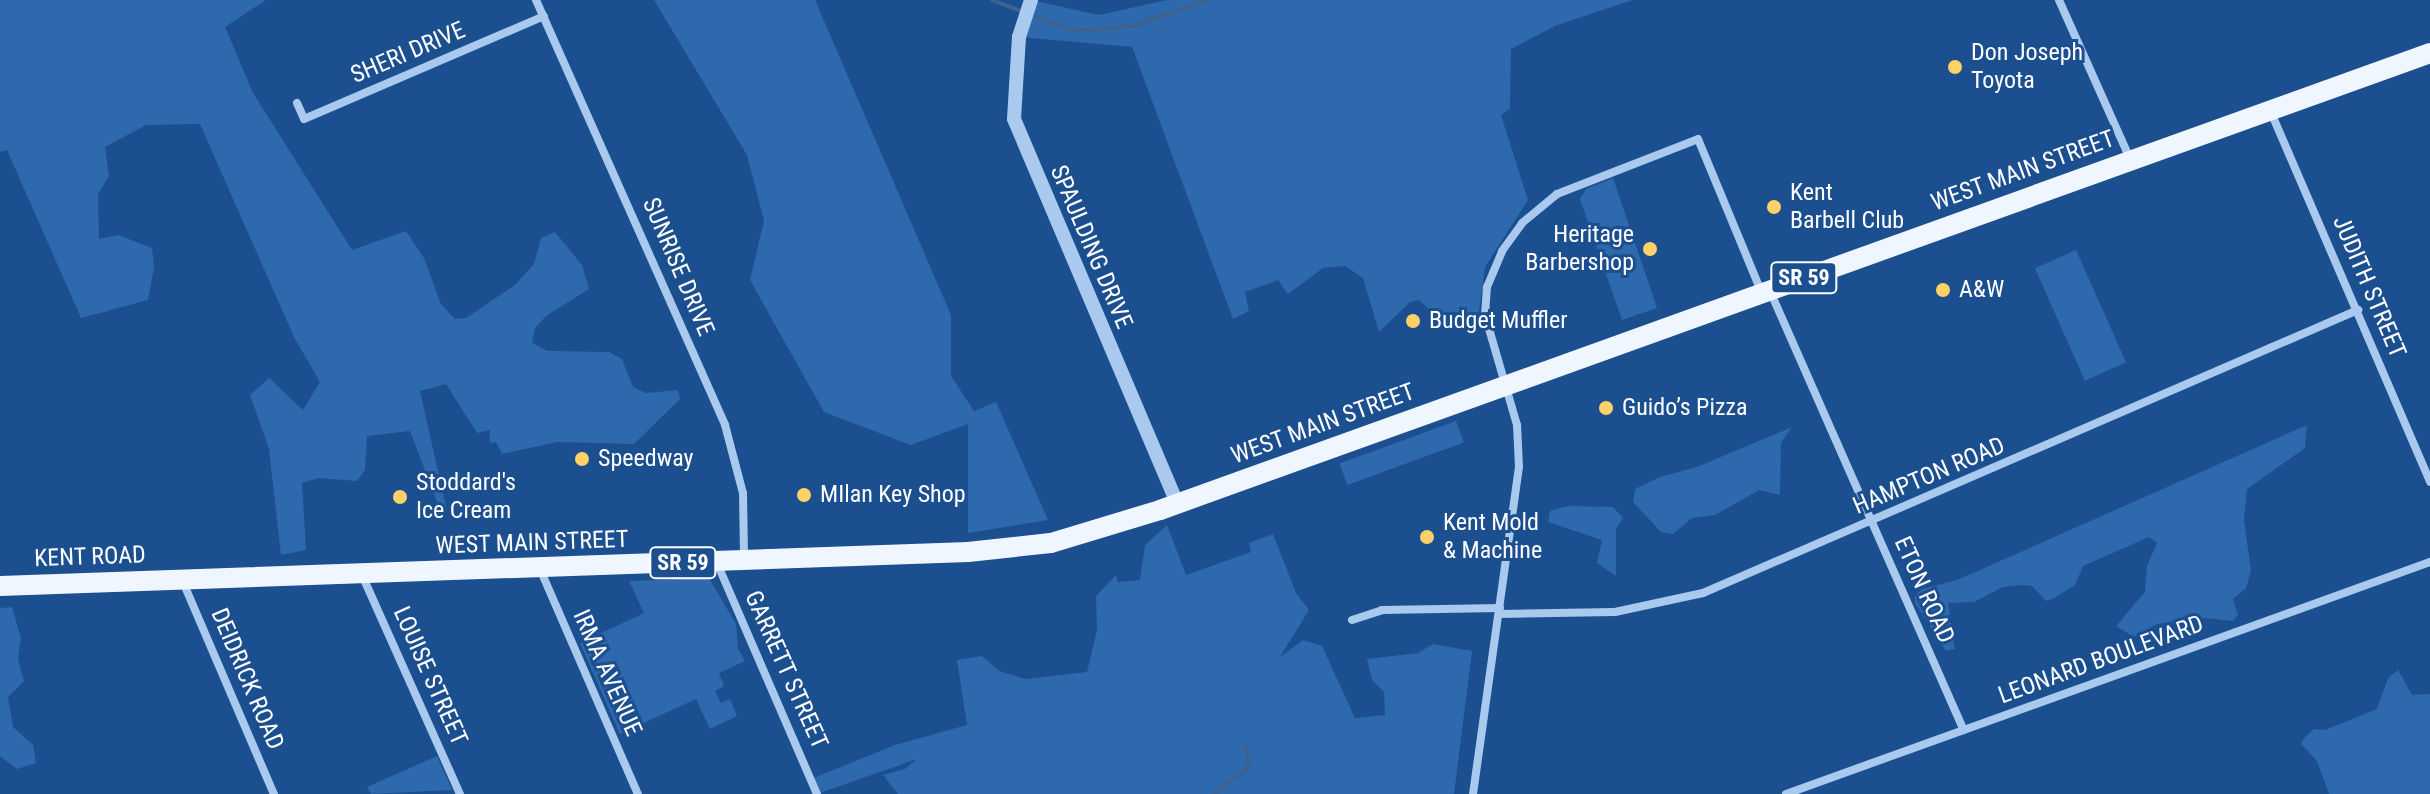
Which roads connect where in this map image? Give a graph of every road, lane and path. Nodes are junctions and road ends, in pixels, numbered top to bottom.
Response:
1 (536, 0) edge
2 (1031, 0) edge
3 (2059, 0) edge
4 (544, 16) junction
5 (2430, 53) edge
6 (297, 103) dead end
7 (2270, 109) junction
8 (2130, 160) junction
9 (1766, 292) junction
10 (2358, 310) junction
11 (1506, 385) junction
12 (2430, 482) edge
13 (1177, 503) junction
14 (1872, 522) junction
15 (744, 561) junction
16 (717, 562) junction
17 (2430, 562) edge
18 (540, 568) junction
19 (362, 574) junction
20 (182, 580) junction
21 (0, 586) edge
22 (1499, 611) junction
23 (1352, 620) dead end
24 (1964, 730) junction
25 (274, 794) edge
26 (460, 794) edge
27 (638, 794) edge
28 (817, 794) edge
29 (1473, 794) edge
30 (1786, 794) edge

1 - 4 street, SUNRISE DRIVE
2 - 13 street, SPAULDING DRIVE
3 - 8 street
4 - 6 street, SHERI DRIVE
4 - 15 street, SUNRISE DRIVE
5 - 7 main road, WEST MAIN STREET / SR 59
7 - 8 main road, WEST MAIN STREET / SR 59
7 - 10 street, JUDITH STREET
8 - 9 main road, WEST MAIN STREET / SR 59
9 - 11 main road, WEST MAIN STREET / SR 59
9 - 11 street, ETON ROAD
9 - 14 street, ETON ROAD
10 - 12 street, JUDITH STREET
10 - 14 street, HAMPTON ROAD
11 - 13 main road, WEST MAIN STREET / SR 59
11 - 22 street
13 - 15 main road, WEST MAIN STREET / SR 59
14 - 22 street, HAMPTON ROAD
14 - 24 street, ETON ROAD
15 - 16 main road, WEST MAIN STREET / SR 59
16 - 18 main road, WEST MAIN STREET / SR 59
16 - 28 street, GARRETT STREET
17 - 24 street, LEONARD BOULEVARD
18 - 19 main road, WEST MAIN STREET / SR 59
18 - 27 street, IRMA AVENUE
19 - 20 main road, WEST MAIN STREET / SR 59
19 - 26 street, LOUISE STREET
20 - 21 main road, KENT ROAD / SR 59
20 - 25 street, DEIDRICK ROAD
22 - 23 street, HAMPTON ROAD
22 - 29 street
24 - 30 street, LEONARD BOULEVARD

